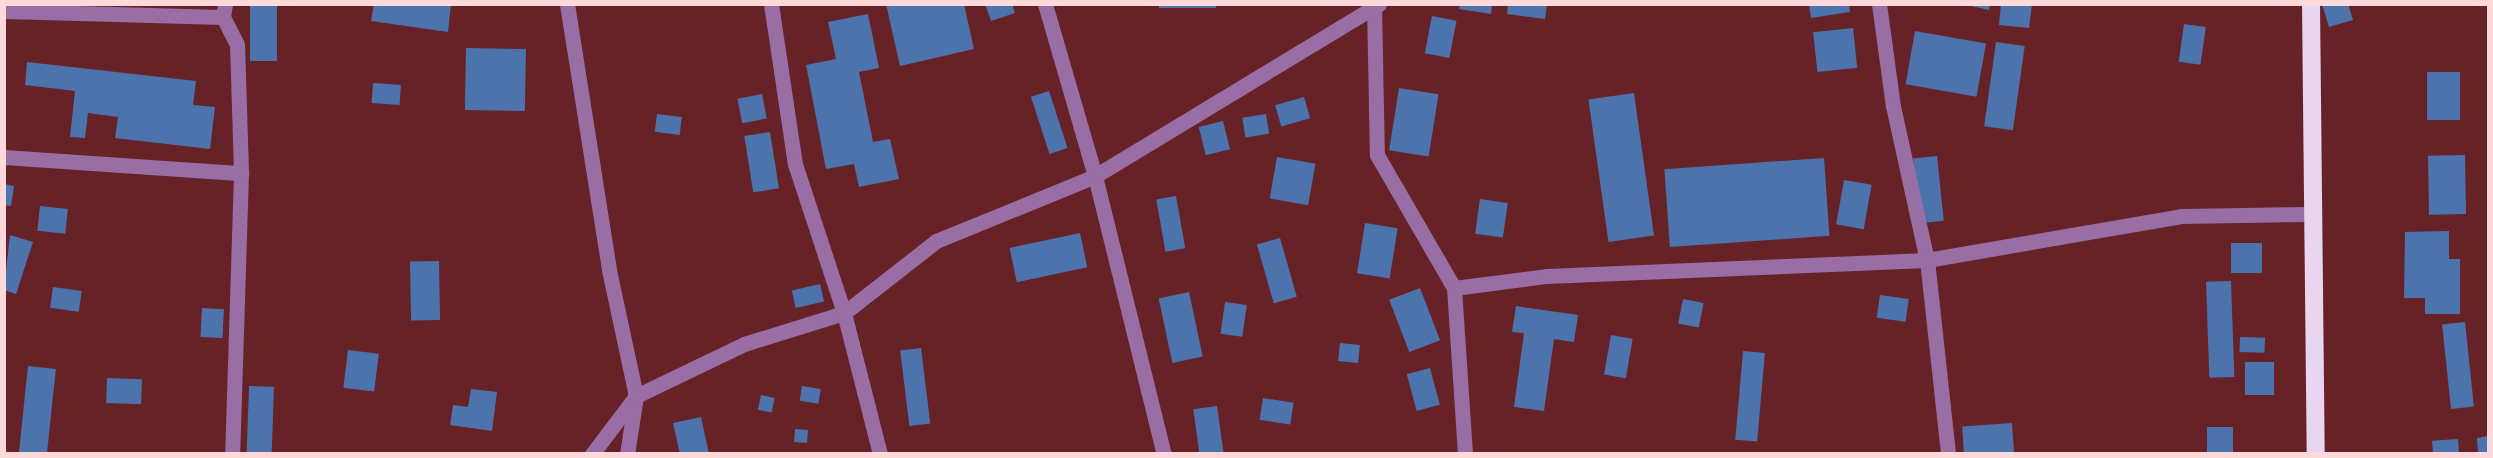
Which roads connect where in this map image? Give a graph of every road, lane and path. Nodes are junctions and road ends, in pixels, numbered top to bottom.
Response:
1 (567, 4) edge
2 (771, 4) edge
3 (1045, 4) edge
4 (1879, 4) edge
5 (2311, 4) edge
6 (1376, 5) edge
7 (224, 11) edge
8 (4, 12) edge
9 (4, 157) edge
10 (241, 173) junction
11 (1095, 176) junction
12 (2312, 214) junction
13 (1927, 260) junction
14 (1455, 288) junction
15 (844, 313) junction
16 (636, 396) junction
17 (232, 453) edge
18 (592, 453) edge
19 (627, 453) edge
20 (880, 453) edge
21 (1164, 453) edge
22 (1465, 453) edge
23 (1948, 453) edge
24 (2316, 453) edge

1 - 16 street
2 - 15 street
3 - 11 street
4 - 13 street
5 - 12 highway
6 - 11 street
6 - 14 street
7 - 8 street
7 - 10 street
9 - 10 street
10 - 17 street
11 - 15 street
11 - 21 street
12 - 13 street
12 - 24 highway
13 - 14 street
13 - 23 street
14 - 22 street
15 - 16 street
15 - 20 street
16 - 18 street
16 - 19 street

